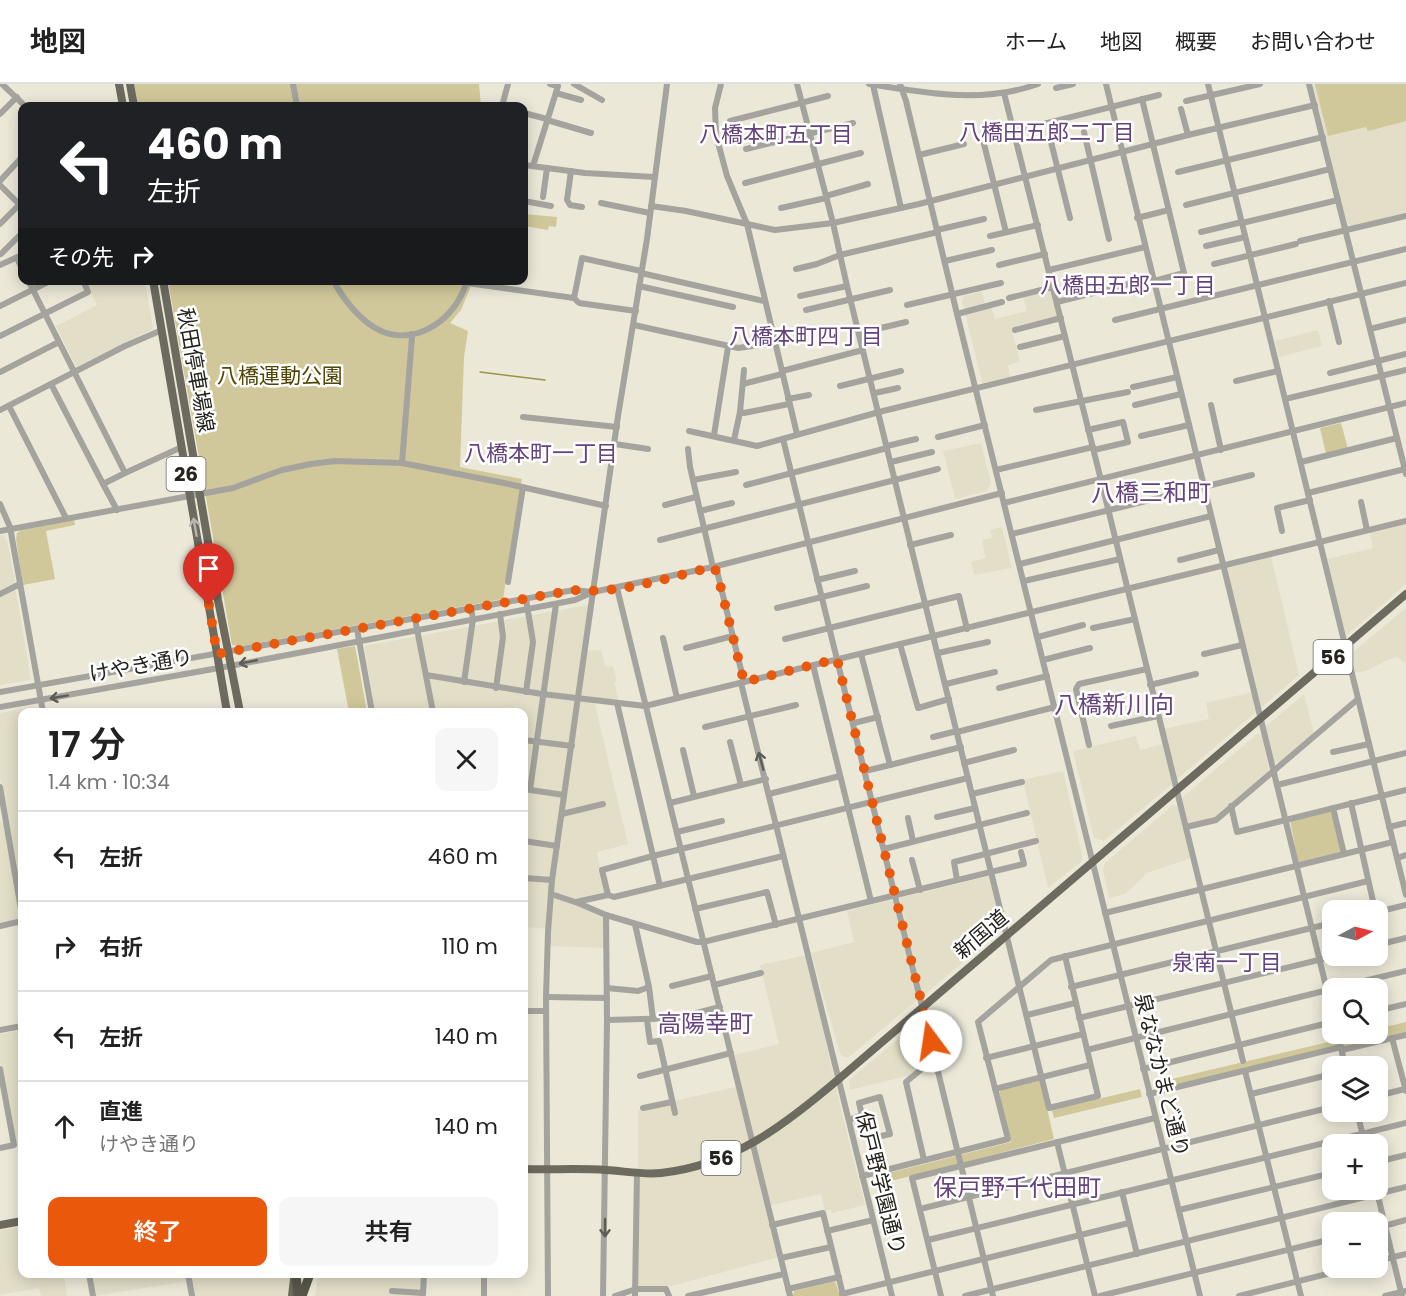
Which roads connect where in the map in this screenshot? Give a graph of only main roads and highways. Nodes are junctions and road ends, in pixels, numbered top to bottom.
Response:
1 (119, 84) edge
2 (130, 84) edge
3 (122, 102) edge
4 (133, 102) edge
5 (154, 285) edge
6 (164, 285) edge
7 (1406, 594) edge
8 (226, 708) edge
9 (239, 708) edge
10 (528, 1169) edge
11 (18, 1222) edge
12 (0, 1225) edge
13 (294, 1278) edge
14 (295, 1278) edge
15 (308, 1278) edge
16 (309, 1278) edge
17 (292, 1296) edge
18 (300, 1296) edge
19 (307, 1296) edge

1 - 3 main road
2 - 4 main road
8 -> 5 main road, 秋田停車場線 / 26
6 - 9 main road, 秋田停車場線 / 26
7 - 10 main road, 新国道 / 56
11 - 12 main road
13 - 17 main road
14 - 18 highway
15 - 18 highway
16 - 19 main road

